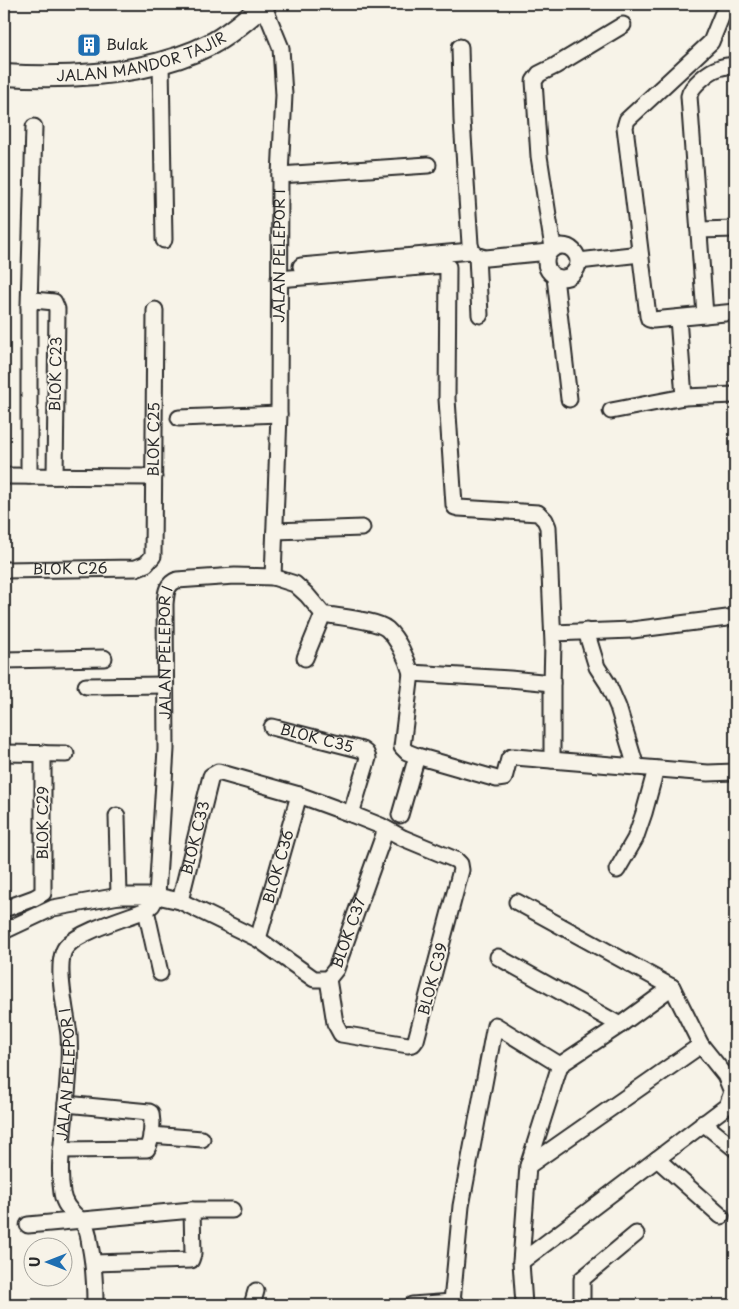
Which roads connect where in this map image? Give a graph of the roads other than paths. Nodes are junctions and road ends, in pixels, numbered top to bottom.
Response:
1 (264, 4) edge
2 (734, 4) edge
3 (623, 24) dead end
4 (711, 42) junction
5 (460, 47) dead end
6 (161, 63) junction
7 (735, 65) edge
8 (718, 68) junction
9 (4, 75) edge
10 (34, 127) dead end
11 (428, 165) dead end
12 (280, 175) junction
13 (735, 229) edge
14 (699, 230) junction
15 (164, 240) dead end
16 (551, 250) junction
17 (474, 253) junction
18 (640, 254) junction
19 (579, 261) junction
20 (301, 266) dead end
21 (555, 277) junction
22 (279, 280) junction
23 (29, 306) junction
24 (155, 310) dead end
25 (735, 312) edge
26 (705, 314) junction
27 (480, 315) dead end
28 (678, 318) junction
29 (735, 395) edge
30 (684, 397) junction
31 (569, 399) dead end
32 (611, 411) dead end
33 (279, 414) junction
34 (179, 418) dead end
35 (4, 476) edge
36 (29, 476) junction
37 (55, 476) junction
38 (154, 477) junction
39 (362, 528) dead end
40 (275, 531) junction
41 (4, 570) edge
42 (273, 577) junction
43 (323, 614) junction
44 (735, 617) edge
45 (586, 631) junction
46 (553, 633) junction
47 (104, 658) dead end
48 (305, 658) dead end
49 (4, 660) edge
50 (411, 673) junction
51 (552, 684) junction
52 (86, 686) dead end
53 (165, 686) junction
54 (272, 727) dead end
55 (4, 753) edge
56 (43, 753) junction
57 (66, 754) dead end
58 (417, 756) junction
59 (552, 760) junction
60 (636, 767) junction
61 (656, 769) junction
62 (735, 772) edge
63 (299, 795) junction
64 (351, 814) junction
65 (400, 815) dead end
66 (117, 816) dead end
67 (386, 830) junction
68 (617, 870) dead end
69 (119, 896) junction
70 (157, 896) junction
71 (180, 900) junction
72 (517, 902) dead end
73 (4, 909) edge
74 (146, 910) junction
75 (4, 931) edge
76 (258, 939) junction
77 (498, 957) dead end
78 (160, 973) dead end
79 (328, 978) junction
80 (672, 987) junction
81 (620, 1025) junction
82 (341, 1034) joint
83 (701, 1044) junction
84 (560, 1065) junction
85 (66, 1104) junction
86 (703, 1123) junction
87 (151, 1135) junction
88 (202, 1139) dead end
89 (735, 1149) edge
90 (61, 1150) junction
91 (656, 1158) junction
92 (528, 1166) junction
93 (192, 1210) junction
94 (232, 1210) dead end
95 (722, 1216) dead end
96 (79, 1219) junction
97 (28, 1225) dead end
98 (636, 1234) dead end
99 (521, 1262) junction
100 (94, 1263) junction
101 (455, 1304) edge
102 (95, 1305) edge
103 (412, 1305) edge
104 (524, 1305) edge
105 (582, 1305) edge

1 - 6 street, JALAN MANDOR TAJIR
1 - 12 street, JALAN PELEPOR I
2 - 4 street
3 - 16 street
4 - 8 street
4 - 18 street
5 - 17 street
6 - 9 street, JALAN MANDOR TAJIR
6 - 15 street
7 - 8 street
8 - 14 street
10 - 23 street, BLOK C23
11 - 12 street
12 - 22 street, JALAN PELEPOR I
13 - 14 street
14 - 26 street
16 - 17 street
16 - 19 street
16 - 21 street
17 - 20 street
17 - 27 street
18 - 19 street
18 - 28 street
19 - 21 street
21 - 31 street
22 - 33 street, JALAN PELEPOR I
22 - 46 street
23 - 36 street, BLOK C23
23 - 37 street, BLOK C23
24 - 38 street, BLOK C25
25 - 26 street
26 - 28 street
28 - 30 street
29 - 30 street
30 - 32 street
33 - 34 street
33 - 40 street, JALAN PELEPOR I
35 - 36 street, BLOK C25
36 - 37 street, BLOK C25
37 - 38 street, BLOK C25
38 - 41 street, BLOK C26
39 - 40 street
40 - 42 street, JALAN PELEPOR I
42 - 43 street
42 - 53 street, JALAN PELEPOR I
43 - 48 street
43 - 50 street
44 - 45 street
45 - 46 street
45 - 60 street
46 - 51 street
47 - 49 street
50 - 51 street
50 - 58 street
51 - 59 street
52 - 53 street
53 - 70 street, JALAN PELEPOR I
54 - 64 street, BLOK C35
55 - 56 street
56 - 57 street
56 - 73 street, BLOK C29
58 - 59 street
58 - 65 street
59 - 60 street
60 - 61 street
61 - 62 street
61 - 68 street
63 - 64 street
63 - 71 street, BLOK C33
63 - 76 street, BLOK C36
64 - 67 street
66 - 69 street
67 - 79 street, BLOK C37
67 - 82 street, BLOK C39
69 - 70 street
69 - 75 street
70 - 71 street
70 - 74 street
71 - 76 street
72 - 80 street
74 - 78 street
74 - 85 street, JALAN PELEPOR I
76 - 79 street
77 - 81 street
79 - 82 street, BLOK C37
80 - 81 street
80 - 83 street
81 - 84 street
83 - 86 street
83 - 92 street
84 - 92 street
84 - 101 street
85 - 87 street
85 - 90 street, JALAN PELEPOR I
86 - 89 street
86 - 91 street
87 - 88 street
87 - 90 street
90 - 96 street, JALAN PELEPOR I
91 - 95 street
91 - 99 street
92 - 99 street
93 - 94 street
93 - 96 street
93 - 100 street
96 - 97 street
96 - 100 street, JALAN PELEPOR I
98 - 105 street
99 - 104 street
100 - 102 street, JALAN PELEPOR I
101 - 103 street

